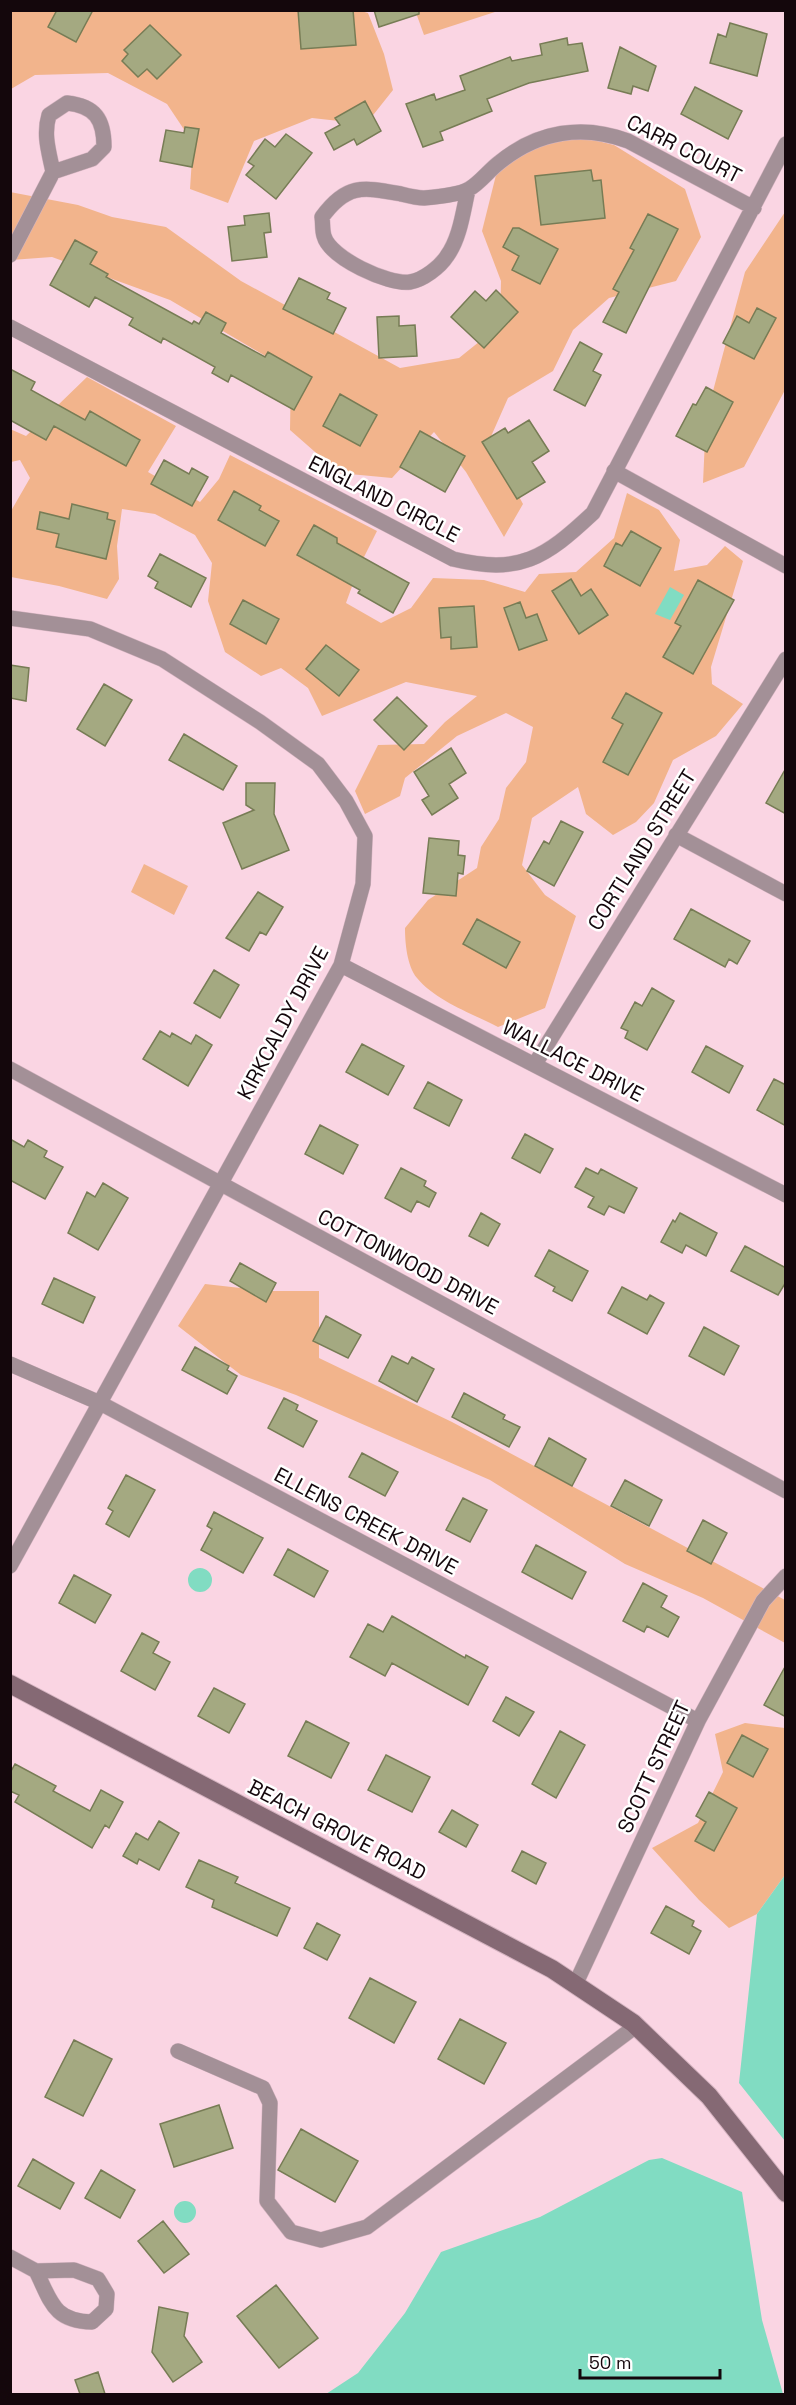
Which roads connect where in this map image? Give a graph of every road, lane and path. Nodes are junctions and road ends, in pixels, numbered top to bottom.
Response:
1 (786, 144) edge
2 (53, 172) junction
3 (468, 190) junction
4 (754, 208) junction
5 (10, 255) edge
6 (10, 327) edge
7 (614, 471) junction
8 (786, 566) edge
9 (10, 618) edge
10 (786, 659) edge
11 (676, 835) junction
12 (786, 894) edge
13 (341, 965) junction
14 (535, 1064) junction
15 (10, 1069) edge
16 (220, 1185) junction
17 (786, 1195) edge
18 (10, 1364) edge
19 (100, 1403) junction
20 (786, 1491) edge
21 (10, 1566) edge
22 (786, 1576) edge
23 (10, 1684) edge
24 (698, 1721) junction
25 (575, 1984) junction
26 (636, 2026) junction
27 (178, 2050) dead end
28 (786, 2193) edge
29 (10, 2257) edge
30 (36, 2271) junction

1 - 4 street, ENGLAND CIRCLE
2 - 2 street
2 - 5 street
3 - 3 street
3 - 4 street, CARR COURT
4 - 7 street, ENGLAND CIRCLE
6 - 7 street, ENGLAND CIRCLE
7 - 8 street
9 - 13 street, KIRKCALDY DRIVE
10 - 11 street, CORTLAND STREET
11 - 12 street
11 - 14 street, CORTLAND STREET
13 - 14 street, WALLACE DRIVE
13 - 16 street, KIRKCALDY DRIVE
14 - 17 street, WALLACE DRIVE
15 - 16 street, COTTONWOOD DRIVE
16 - 19 street, KIRKCALDY DRIVE
16 - 20 street, COTTONWOOD DRIVE
18 - 19 street, ELLENS CREEK DRIVE
19 - 21 street, KIRKCALDY DRIVE
19 - 24 street, ELLENS CREEK DRIVE
22 - 24 street, SCOTT STREET
23 - 25 street, BEACH GROVE ROAD
24 - 25 street, SCOTT STREET
25 - 26 street, BEACH GROVE ROAD
26 - 27 street
26 - 28 street, BEACH GROVE ROAD
29 - 30 street
30 - 30 street

